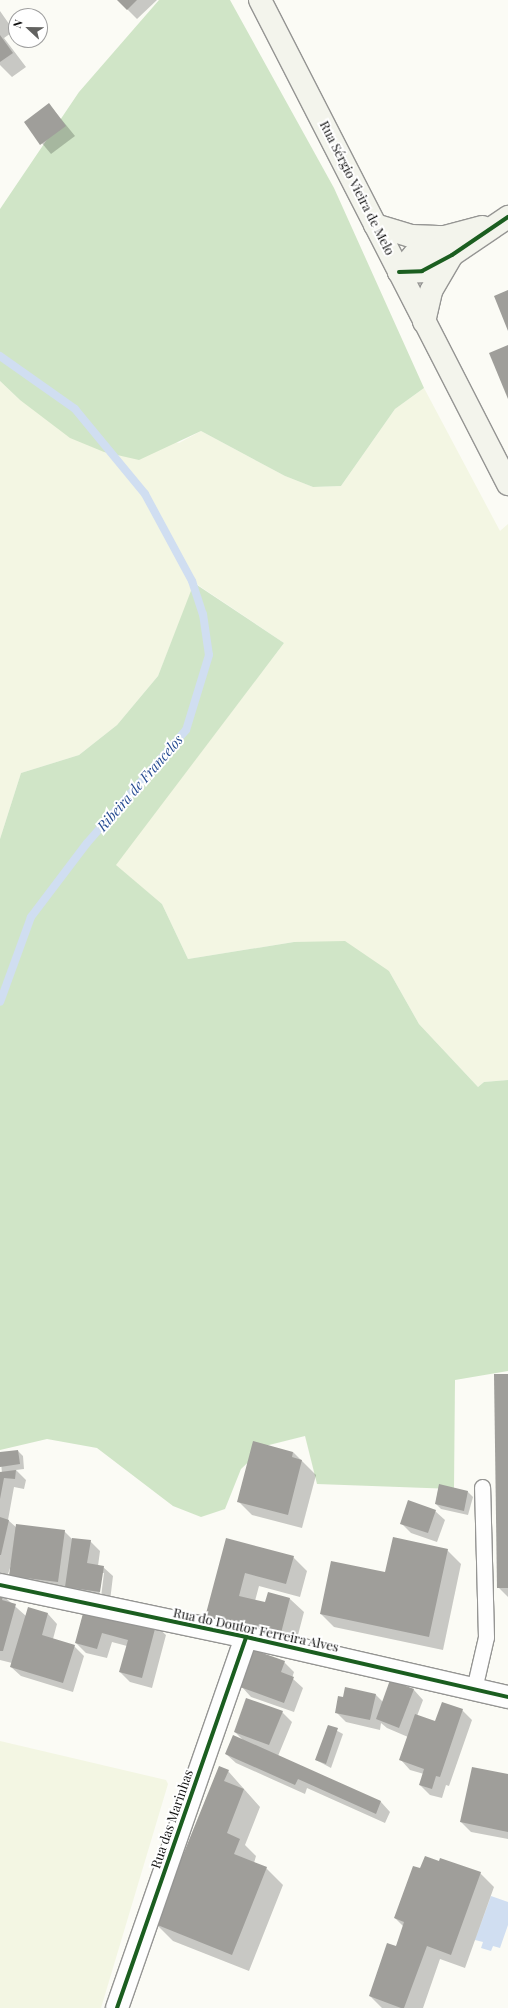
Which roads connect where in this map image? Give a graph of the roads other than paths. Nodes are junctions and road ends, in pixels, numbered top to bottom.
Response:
1 (260, 0) edge
2 (502, 220) edge
3 (375, 225) junction
4 (449, 246) junction
5 (399, 272) junction
6 (424, 322) junction
7 (508, 484) edge
8 (482, 1487) dead end
9 (0, 1585) edge
10 (246, 1637) junction
11 (474, 1689) junction
12 (508, 1697) edge
13 (116, 2008) edge

1 - 3 main road, Rua Sérgio Vieira de Melo
2 - 4 main road
3 - 4 main road
3 - 5 main road, Rua Sérgio Vieira de Melo
4 - 5 main road
4 - 6 main road
5 - 6 main road, Rua Sérgio Vieira de Melo
6 - 7 main road, Rua Sérgio Vieira de Melo
8 - 11 lane
9 - 10 street, Rua do Doutor Ferreira Alves
10 - 11 street, Rua do Doutor Ferreira Alves
10 - 13 street, Rua das Marinhas
11 - 12 street, Rua do Doutor Ferreira Alves

